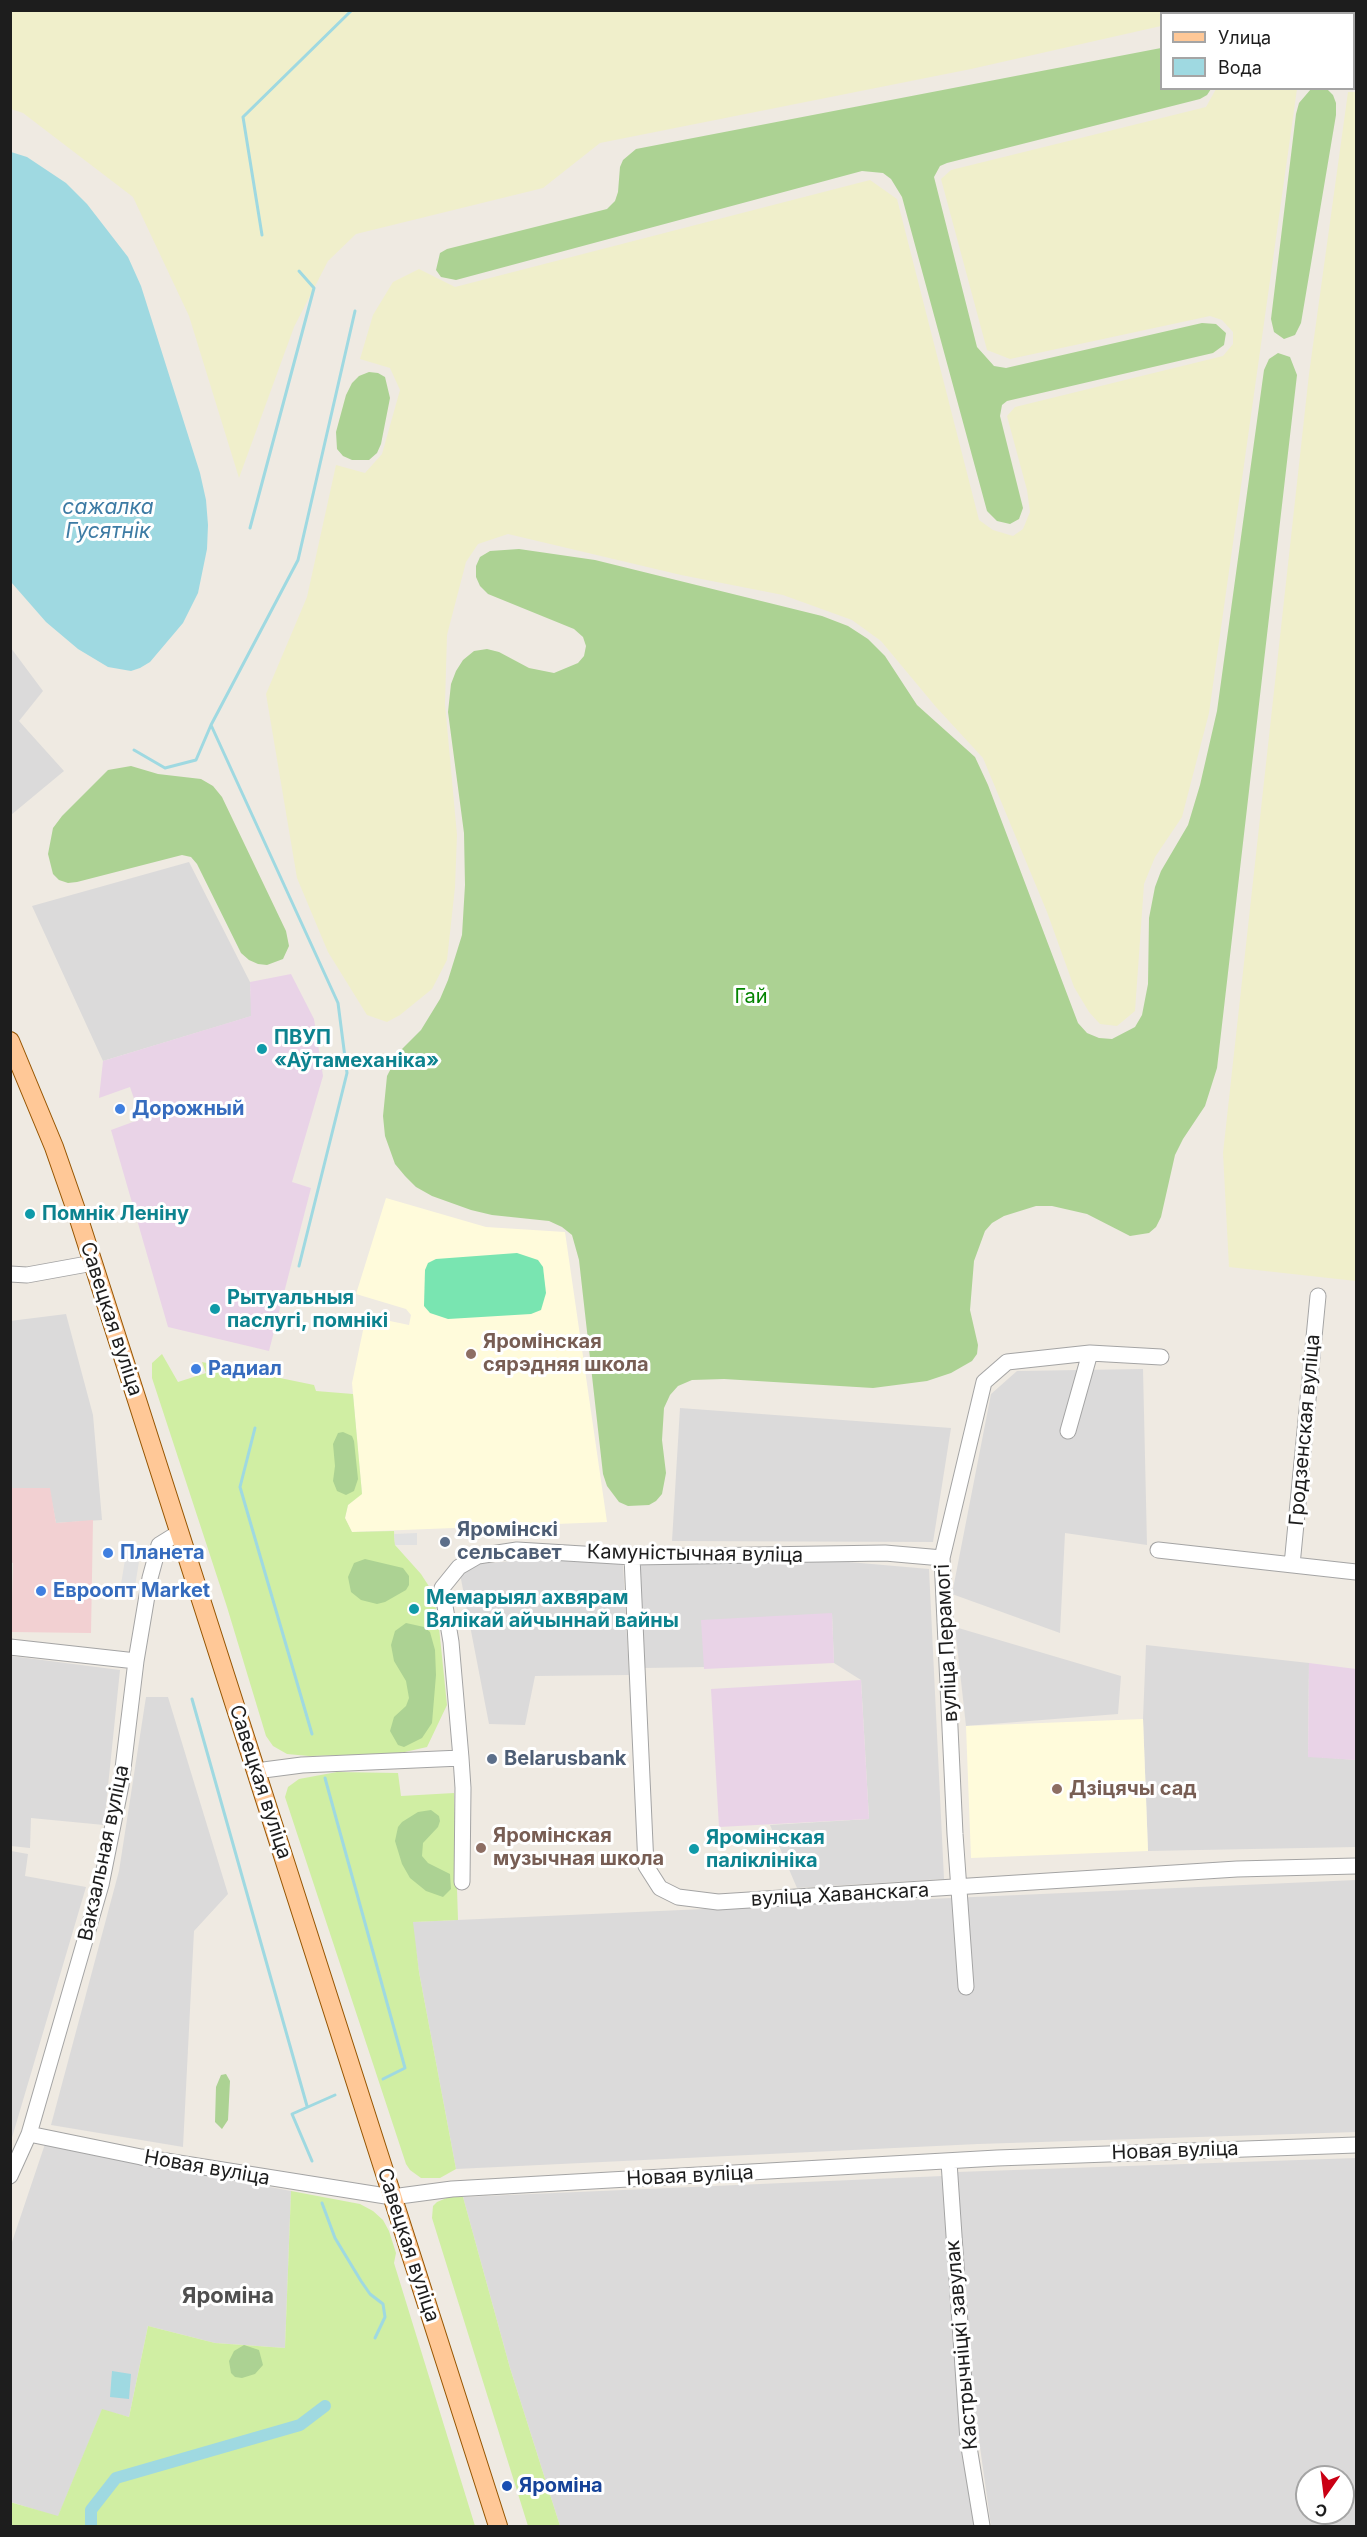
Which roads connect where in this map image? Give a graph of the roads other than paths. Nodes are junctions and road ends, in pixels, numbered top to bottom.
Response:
1 (10, 1041) edge
2 (93, 1263) junction
3 (10, 1274) edge
4 (1318, 1296) dead end
5 (1090, 1353) junction
6 (1161, 1357) dead end
7 (1068, 1431) dead end
8 (180, 1532) junction
9 (1158, 1550) dead end
10 (632, 1557) junction
11 (942, 1558) junction
12 (1292, 1565) junction
13 (1356, 1572) edge
14 (10, 1647) edge
15 (136, 1661) junction
16 (461, 1758) junction
17 (256, 1771) junction
18 (1356, 1866) edge
19 (462, 1882) dead end
20 (959, 1888) junction
21 (966, 1987) dead end
22 (29, 2134) junction
23 (1356, 2145) edge
24 (949, 2162) junction
25 (10, 2176) edge
26 (392, 2197) junction
27 (498, 2526) edge
28 (982, 2526) edge

1 - 2 main road, Савецкая вуліца
2 - 3 street
2 - 8 main road, Савецкая вуліца
4 - 12 street, Гродзенская вуліца
5 - 6 street, вуліца Перамогі
5 - 7 street
5 - 11 street, вуліца Перамогі
8 - 15 street, Вакзальная вуліца
8 - 17 main road, Савецкая вуліца
9 - 12 street
10 - 11 street, Камуністычная вуліца
10 - 16 street, Камуністычная вуліца
10 - 20 street, вуліца Хаванскага
11 - 20 street, вуліца Перамогі
12 - 13 street
14 - 15 street
15 - 22 street, Вакзальная вуліца
16 - 17 street
16 - 19 street, Камуністычная вуліца
17 - 26 main road, Савецкая вуліца
18 - 20 street, вуліца Хаванскага
20 - 21 street, вуліца Перамогі
22 - 25 street, Вакзальная вуліца
22 - 26 street, Новая вуліца
23 - 24 street, Новая вуліца
24 - 26 street, Новая вуліца
24 - 28 street, Кастрычніцкі завулак
26 - 27 main road, Савецкая вуліца

